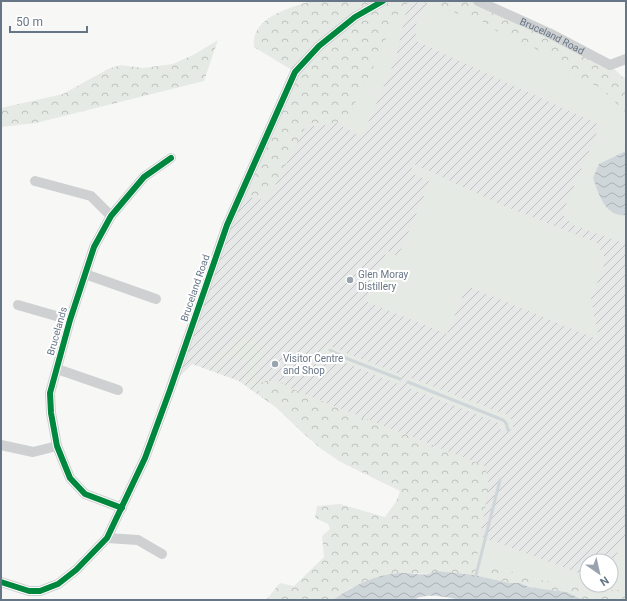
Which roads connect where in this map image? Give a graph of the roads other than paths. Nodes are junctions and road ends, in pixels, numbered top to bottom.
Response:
1 (383, 1) edge
2 (478, 1) edge
3 (626, 59) edge
4 (171, 158) dead end
5 (36, 181) dead end
6 (111, 216) junction
7 (85, 274) junction
8 (156, 299) dead end
9 (18, 305) dead end
10 (70, 320) junction
11 (56, 369) junction
12 (118, 390) dead end
13 (1, 445) edge
14 (57, 446) junction
15 (122, 508) junction
16 (106, 538) junction
17 (162, 554) dead end
18 (1, 582) edge
19 (39, 595) edge

1 - 15 street, Bruceland Road
2 - 3 street, Bruceland Road
4 - 6 street, Brucelands
5 - 6 street
6 - 7 street, Brucelands
7 - 8 street
7 - 10 street, Brucelands
9 - 10 street, Brucelands
10 - 11 street, Brucelands
11 - 12 street, Brucelands
11 - 14 street, Brucelands
13 - 14 street
14 - 15 street, Brucelands
15 - 16 street, Bruceland Road
16 - 17 street
16 - 19 street, Bruceland Road
18 - 19 street

